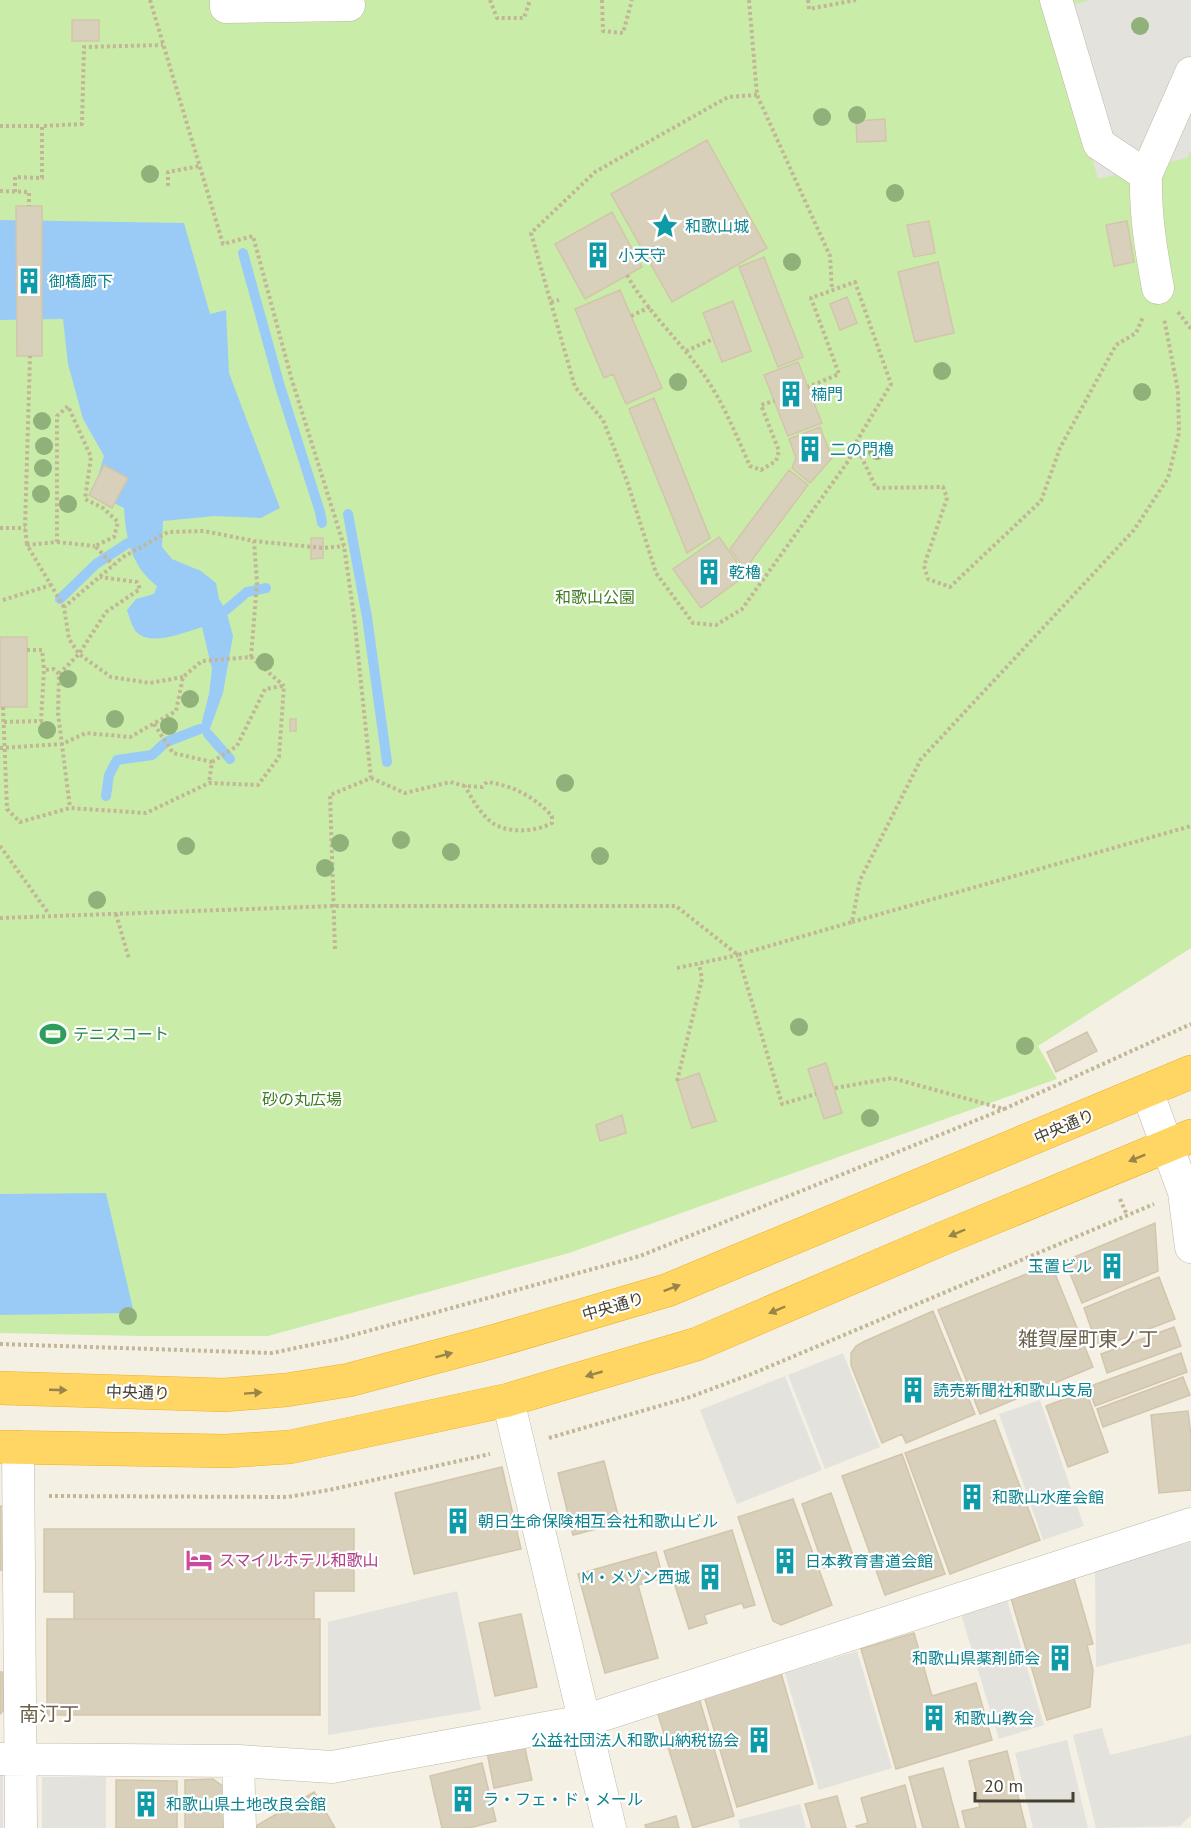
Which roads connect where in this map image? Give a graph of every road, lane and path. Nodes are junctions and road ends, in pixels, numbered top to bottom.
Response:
1 (150, 0) edge
2 (226, 0) edge
3 (490, 0) edge
4 (530, 0) edge
5 (602, 0) edge
6 (632, 0) edge
7 (749, 0) edge
8 (808, 0) edge
9 (856, 0) edge
10 (1056, 0) edge
11 (349, 5) dead end
12 (163, 45) junction
13 (1191, 73) edge
14 (757, 95) junction
15 (0, 126) edge
16 (42, 126) junction
17 (200, 166) junction
18 (1146, 175) junction
19 (168, 186) dead end
20 (0, 191) edge
21 (15, 192) junction
22 (29, 206) dead end
23 (627, 275) dead end
24 (1158, 288) joint
25 (832, 289) junction
26 (559, 300) dead end
27 (551, 302) junction
28 (650, 307) junction
29 (631, 316) dead end
30 (1136, 333) dead end
31 (713, 339) dead end
32 (686, 351) junction
33 (30, 356) dead end
34 (808, 387) dead end
35 (774, 400) dead end
36 (855, 444) junction
37 (0, 528) edge
38 (25, 528) junction
39 (254, 541) junction
40 (57, 542) junction
41 (27, 545) junction
42 (95, 546) junction
43 (344, 546) junction
44 (113, 565) junction
45 (99, 577) junction
46 (51, 585) junction
47 (3, 600) dead end
48 (64, 607) junction
49 (27, 651) dead end
50 (79, 654) junction
51 (251, 657) junction
52 (44, 670) junction
53 (59, 674) junction
54 (183, 677) junction
55 (284, 686) junction
56 (3, 707) dead end
57 (4, 722) junction
58 (154, 724) junction
59 (63, 744) junction
60 (2, 748) edge
61 (212, 762) junction
62 (371, 778) junction
63 (209, 783) junction
64 (465, 786) junction
65 (70, 808) junction
66 (1191, 826) edge
67 (0, 846) edge
68 (333, 906) junction
69 (116, 914) junction
70 (50, 915) junction
71 (0, 918) edge
72 (852, 922) junction
73 (335, 950) dead end
74 (738, 955) junction
75 (129, 959) dead end
76 (699, 964) junction
77 (677, 968) dead end
78 (1191, 1024) edge
79 (1191, 1072) edge
80 (677, 1081) dead end
81 (835, 1088) dead end
82 (1148, 1090) junction
83 (816, 1094) dead end
84 (1004, 1108) junction
85 (1180, 1141) edge
86 (1191, 1247) edge
87 (0, 1344) edge
88 (0, 1388) edge
89 (508, 1400) junction
90 (9, 1447) edge
91 (1191, 1524) edge
92 (584, 1721) junction
93 (10, 1759) edge
94 (238, 1761) junction
95 (21, 1828) edge
96 (240, 1828) edge
97 (610, 1828) edge

1 - 12 path
2 - 11 street
3 - 4 path
5 - 6 path
7 - 14 path
8 - 9 path
10 - 18 street
12 - 16 path
12 - 17 path
13 - 18 street
14 - 25 path
14 - 27 path
15 - 16 path
16 - 21 path
17 - 19 path
17 - 43 path
18 - 24 street
20 - 21 path
21 - 22 path
23 - 28 path
24 - 72 path
25 - 34 path
25 - 36 path
26 - 27 path
27 - 36 path
28 - 29 path
28 - 32 path
30 - 36 path
31 - 32 path
32 - 35 path
33 - 38 path
37 - 38 path
38 - 41 path
39 - 43 path
39 - 44 path
39 - 51 path
40 - 41 path
40 - 42 path
40 - 42 path
41 - 46 path
42 - 44 path
43 - 62 path
44 - 45 path
45 - 48 path
45 - 50 path
46 - 47 path
46 - 48 path
48 - 50 path
49 - 52 path
50 - 53 path
50 - 54 path
51 - 54 path
51 - 55 path
52 - 53 path
52 - 57 path
53 - 59 path
54 - 58 path
55 - 61 path
55 - 63 path
56 - 57 path
57 - 60 path
58 - 59 path
58 - 61 path
59 - 60 path
59 - 65 path
60 - 65 path
61 - 63 path
62 - 64 path
62 - 68 path
63 - 65 path
64 - 64 path
66 - 72 path
67 - 70 path
68 - 69 path
68 - 73 path
68 - 74 path
69 - 70 path
69 - 75 path
70 - 71 path
72 - 74 path
74 - 76 path
74 - 83 path
76 - 77 path
76 - 80 path
78 - 84 path
79 - 82 highway, 中央通り
81 - 84 path
82 - 85 street
88 -> 82 highway, 中央通り
84 - 87 path
85 - 86 street
85 -> 89 highway
89 - 90 highway
89 - 92 street
90 - 93 street
91 - 92 street
92 - 94 street
92 - 97 street
93 - 94 street
93 - 95 street
94 - 96 street

